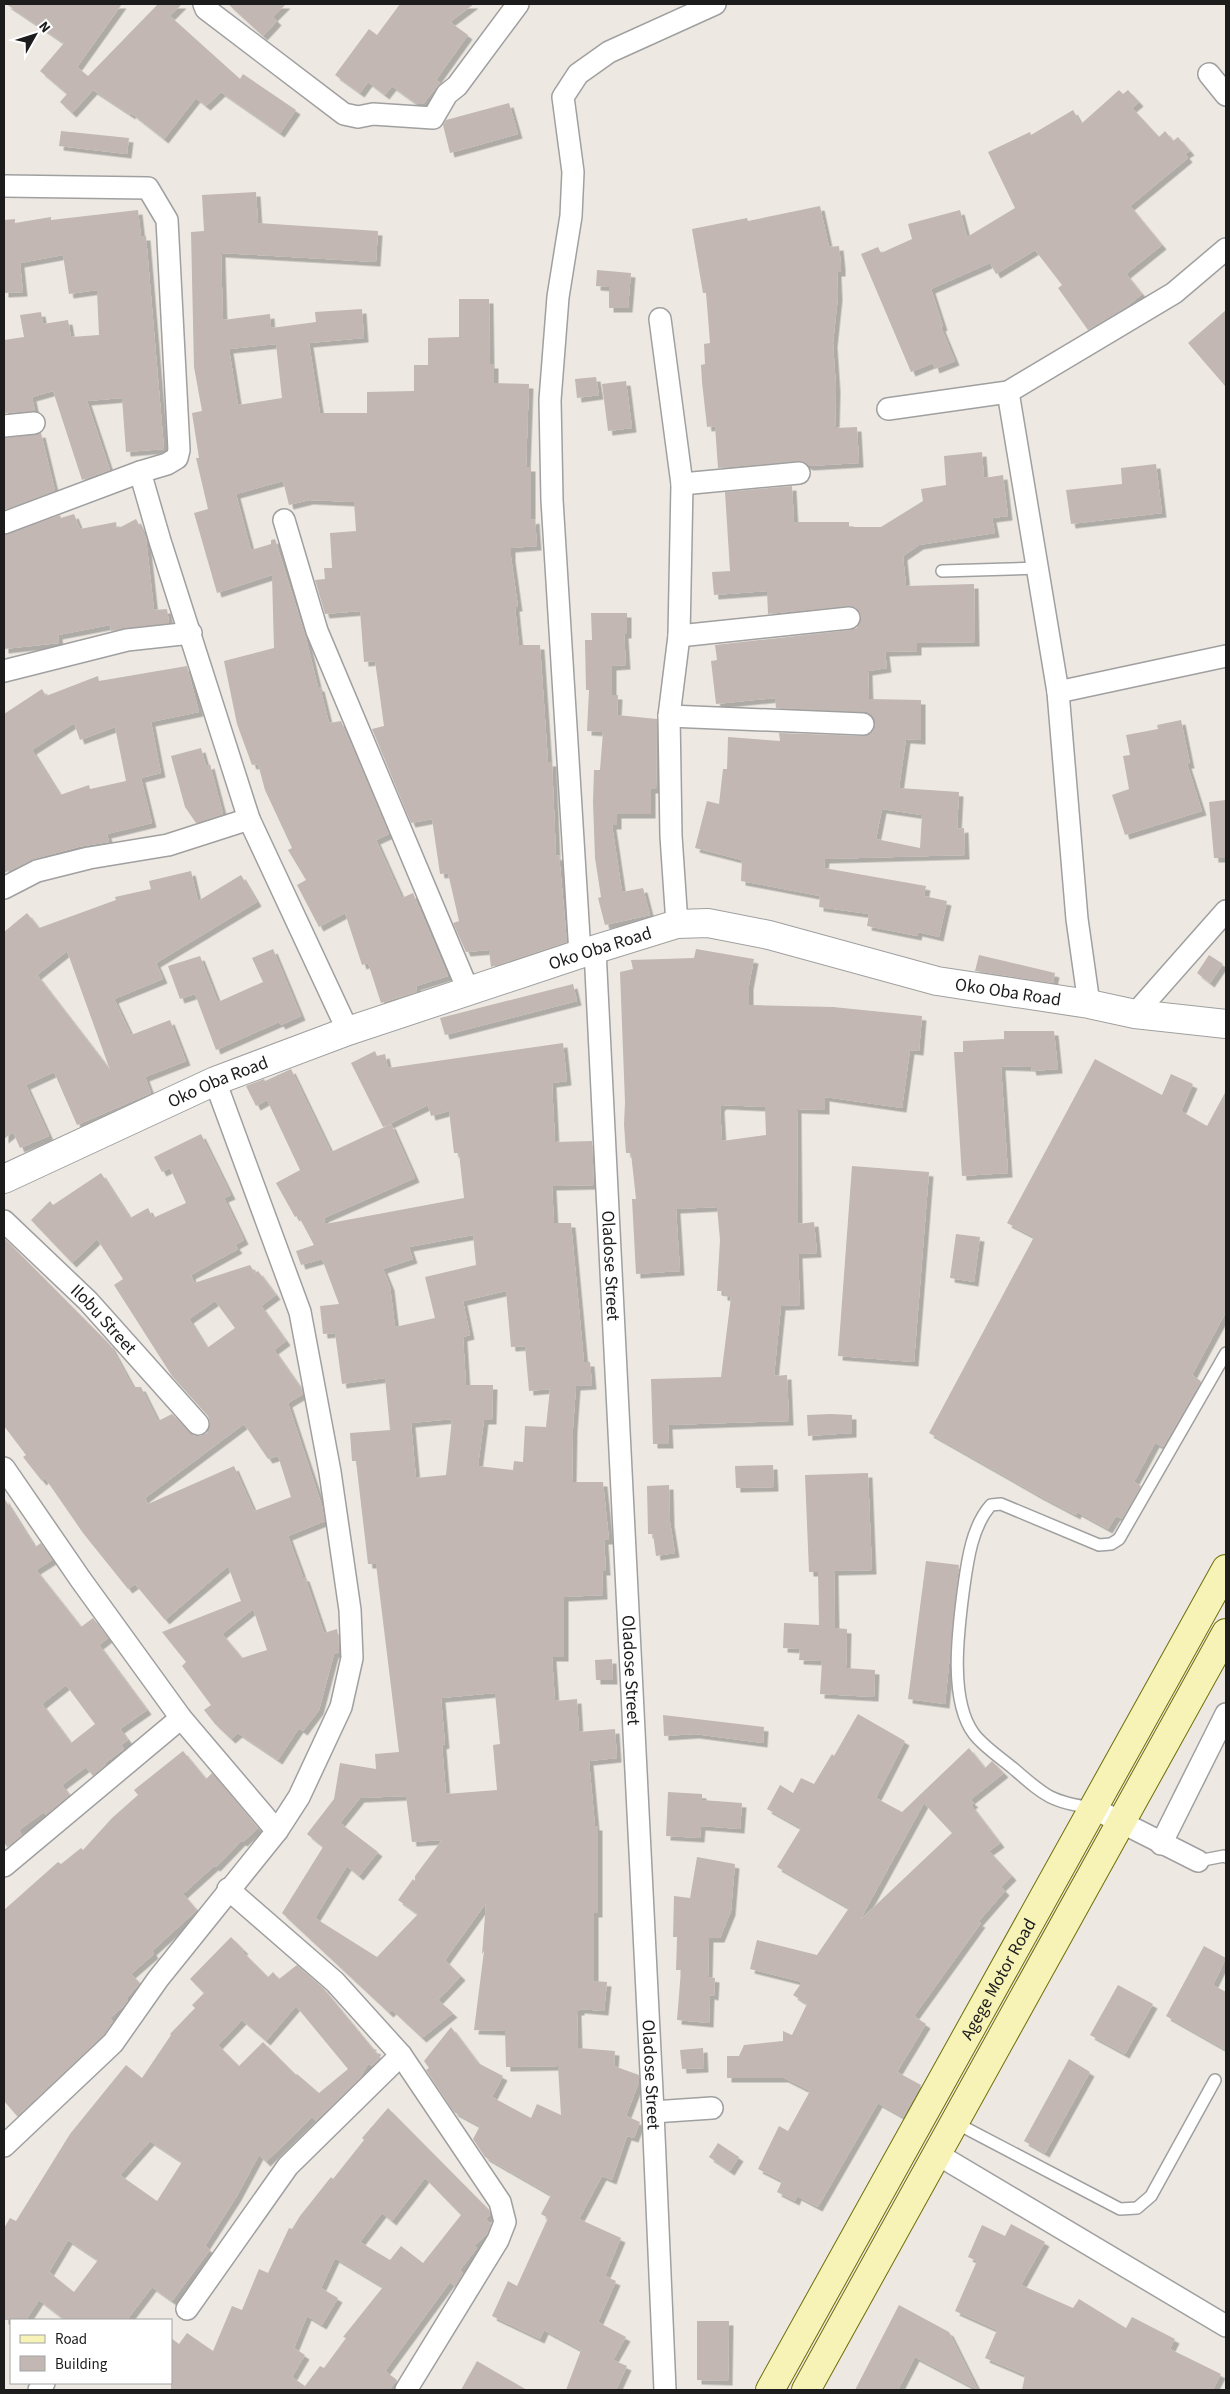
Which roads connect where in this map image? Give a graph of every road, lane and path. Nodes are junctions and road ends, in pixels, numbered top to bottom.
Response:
1 (204, 4) edge
2 (518, 4) edge
3 (715, 4) edge
4 (1209, 74) dead end
5 (1226, 95) edge
6 (4, 186) edge
7 (1226, 249) edge
8 (660, 319) dead end
9 (1008, 392) junction
10 (888, 409) dead end
11 (34, 423) dead end
12 (4, 426) edge
13 (140, 472) junction
14 (799, 473) dead end
15 (682, 484) junction
16 (284, 520) dead end
17 (4, 523) edge
18 (1039, 568) junction
19 (942, 571) dead end
20 (849, 618) dead end
21 (191, 634) junction
22 (679, 636) junction
23 (1226, 656) edge
24 (4, 671) edge
25 (1058, 692) junction
26 (669, 716) junction
27 (863, 724) dead end
28 (249, 819) junction
29 (4, 888) edge
30 (1226, 911) edge
31 (677, 924) junction
32 (587, 952) junction
33 (468, 990) junction
34 (1089, 1004) junction
35 (1135, 1014) junction
36 (1226, 1024) edge
37 (348, 1030) junction
38 (215, 1081) junction
39 (4, 1179) edge
40 (4, 1221) edge
41 (1226, 1353) edge
42 (198, 1424) dead end
43 (4, 1468) edge
44 (1226, 1569) edge
45 (1226, 1633) edge
46 (1226, 1714) edge
47 (181, 1718) junction
48 (1093, 1808) junction
49 (1120, 1822) junction
50 (277, 1831) junction
51 (1161, 1844) junction
52 (1226, 1857) edge
53 (1198, 1861) joint
54 (4, 1866) edge
55 (228, 1889) junction
56 (401, 2055) junction
57 (1214, 2080) dead end
58 (712, 2108) dead end
59 (653, 2112) junction
60 (954, 2122) junction
61 (4, 2146) edge
62 (937, 2154) junction
63 (187, 2309) dead end
64 (1226, 2326) edge
65 (406, 2390) edge
66 (665, 2390) edge
67 (770, 2390) edge
68 (806, 2390) edge

1 - 2 street
3 - 32 street, Oladose Street
4 - 5 street
6 - 13 street
7 - 9 street
8 - 15 street
9 - 10 street
9 - 18 street
11 - 12 street
13 - 17 street
13 - 21 street
14 - 15 street
15 - 22 street
16 - 33 street
18 - 19 lane
18 - 25 street
20 - 22 street
21 - 24 street
21 - 28 street
22 - 26 street
23 - 25 street
25 - 34 street
26 - 27 street
26 - 31 street
28 - 29 street
28 - 37 street
30 - 35 street
31 - 32 street, Oko Oba Road
31 - 34 street, Oko Oba Road
32 - 33 street, Oko Oba Road
32 - 59 street, Oladose Street
33 - 37 street, Oko Oba Road
34 - 35 street, Oko Oba Road
35 - 36 street, Oko Oba Road
37 - 38 street, Oko Oba Road
38 - 39 street, Oko Oba Road
38 - 50 street
40 - 42 street, Ilobu Street
41 - 48 lane
43 - 47 street
44 - 48 main road, Agege Motor Road
45 - 49 main road, Agege Motor Road
46 - 51 street
47 - 50 street
47 - 54 street
48 - 49 street
48 - 67 main road, Agege Motor Road
49 - 51 street
49 - 60 main road, Agege Motor Road
50 - 55 street
51 - 53 street
52 - 53 lane
55 - 56 street
55 - 61 street
56 - 63 street
56 - 65 street
57 - 60 lane
58 - 59 street
59 - 66 street, Oladose Street
60 - 62 main road, Agege Motor Road
62 - 64 street
62 - 68 main road, Agege Motor Road

